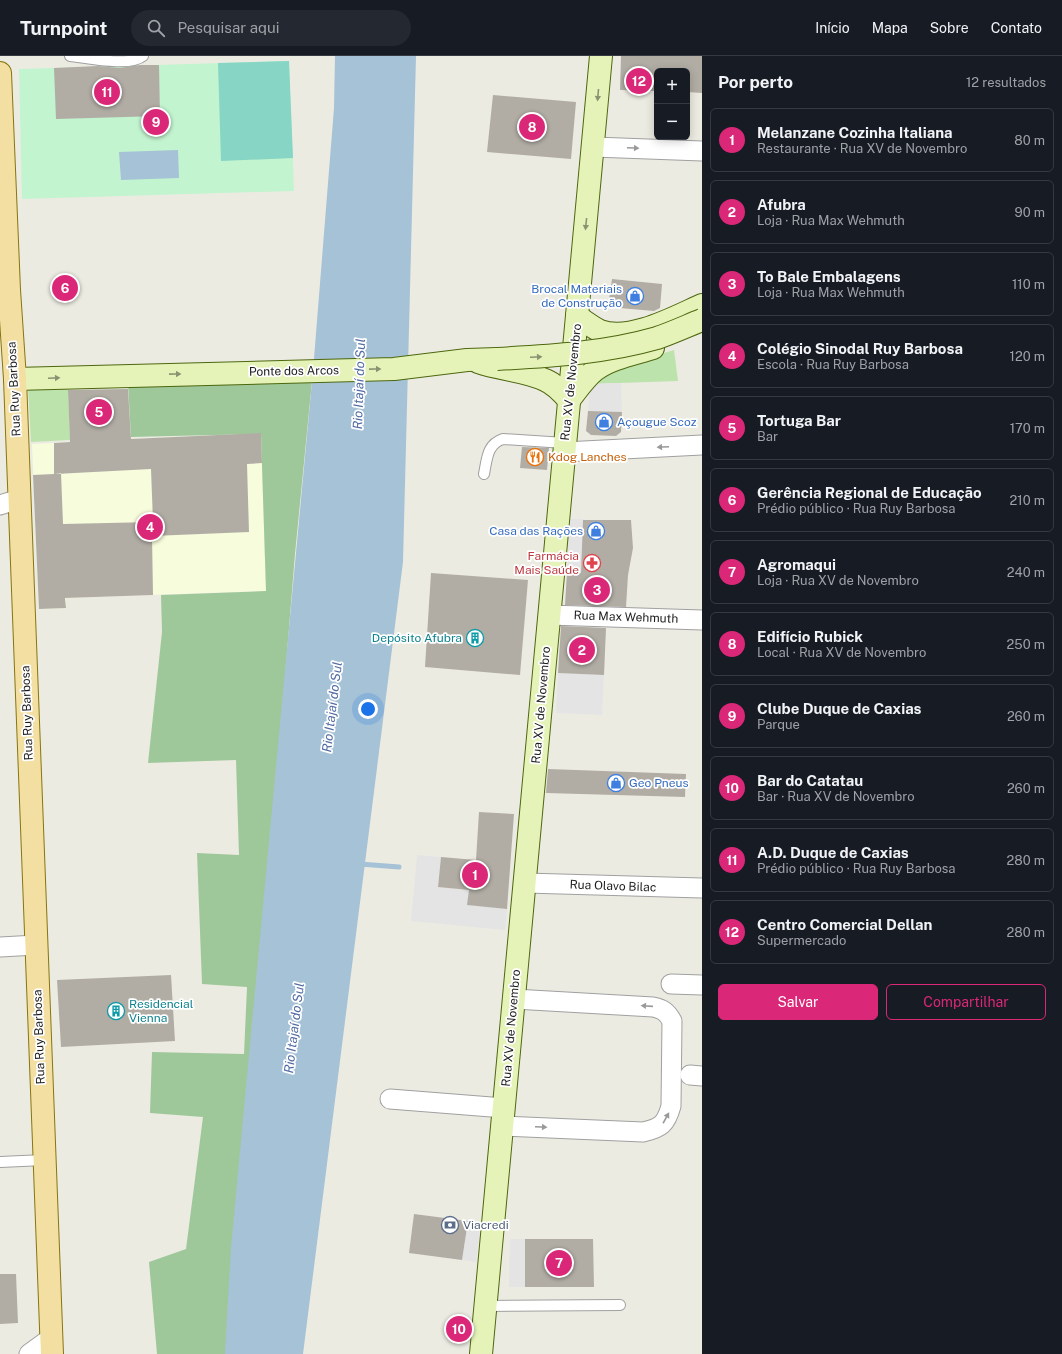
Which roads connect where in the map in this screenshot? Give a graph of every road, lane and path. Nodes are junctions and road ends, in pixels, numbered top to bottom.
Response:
1 (70, 56) edge
2 (143, 56) edge
3 (601, 56) edge
4 (0, 73) edge
5 (594, 147) junction
6 (702, 151) edge
7 (2, 153) edge
8 (9, 290) junction
9 (702, 305) edge
10 (3, 316) edge
11 (577, 316) junction
12 (658, 323) junction
13 (701, 327) edge
14 (629, 334) junction
15 (0, 336) edge
16 (471, 360) junction
17 (611, 361) junction
18 (8, 377) edge
19 (569, 400) junction
20 (0, 409) edge
21 (16, 426) junction
22 (702, 445) edge
23 (564, 447) junction
24 (484, 474) dead end
25 (10, 502) edge
26 (549, 615) junction
27 (702, 620) edge
28 (525, 883) junction
29 (702, 888) edge
30 (36, 945) junction
31 (0, 947) edge
32 (671, 984) dead end
33 (702, 985) edge
34 (514, 998) junction
35 (390, 1099) dead end
36 (503, 1117) junction
37 (44, 1160) junction
38 (0, 1162) edge
39 (620, 1305) dead end
40 (486, 1306) junction
41 (51, 1346) edge
42 (29, 1354) edge
43 (481, 1354) edge

1 - 2 lane
3 -> 5 main road, Rua XV de Novembro
4 - 7 main road, Rua Ruy Barbosa
5 -> 6 street
5 -> 11 main road, Rua XV de Novembro
7 - 8 main road, Rua Ruy Barbosa
8 - 10 main road
8 - 18 main road, Rua Ruy Barbosa
9 - 12 main road
10 - 15 main road
11 - 14 main road
11 - 19 main road, Rua XV de Novembro
12 - 13 main road
12 - 14 main road
16 -> 13 main road, Ponte dos Arcos, bridge
13 - 17 main road
14 - 17 main road
18 -> 16 main road, Ponte dos Arcos
16 - 19 main road
17 - 19 main road
18 - 21 main road, Rua Ruy Barbosa
19 - 23 main road, Rua XV de Novembro
20 - 21 main road
21 - 25 main road, Rua Ruy Barbosa
22 -> 23 street
23 - 24 lane
23 - 26 main road, Rua XV de Novembro
25 - 30 main road, Rua Ruy Barbosa
26 - 27 street, Rua Max Wehmuth
26 - 28 main road, Rua XV de Novembro
28 - 29 street, Rua Olavo Bilac
28 - 34 main road, Rua XV de Novembro
30 - 31 street
30 - 37 main road, Rua Ruy Barbosa
32 - 33 street
34 - 36 main road, Rua XV de Novembro
36 -> 34 street
35 - 36 street
36 - 40 main road, Rua XV de Novembro
37 - 38 lane
37 - 41 main road, Rua Ruy Barbosa
39 - 40 lane
40 - 43 main road, Rua XV de Novembro
41 - 42 street

